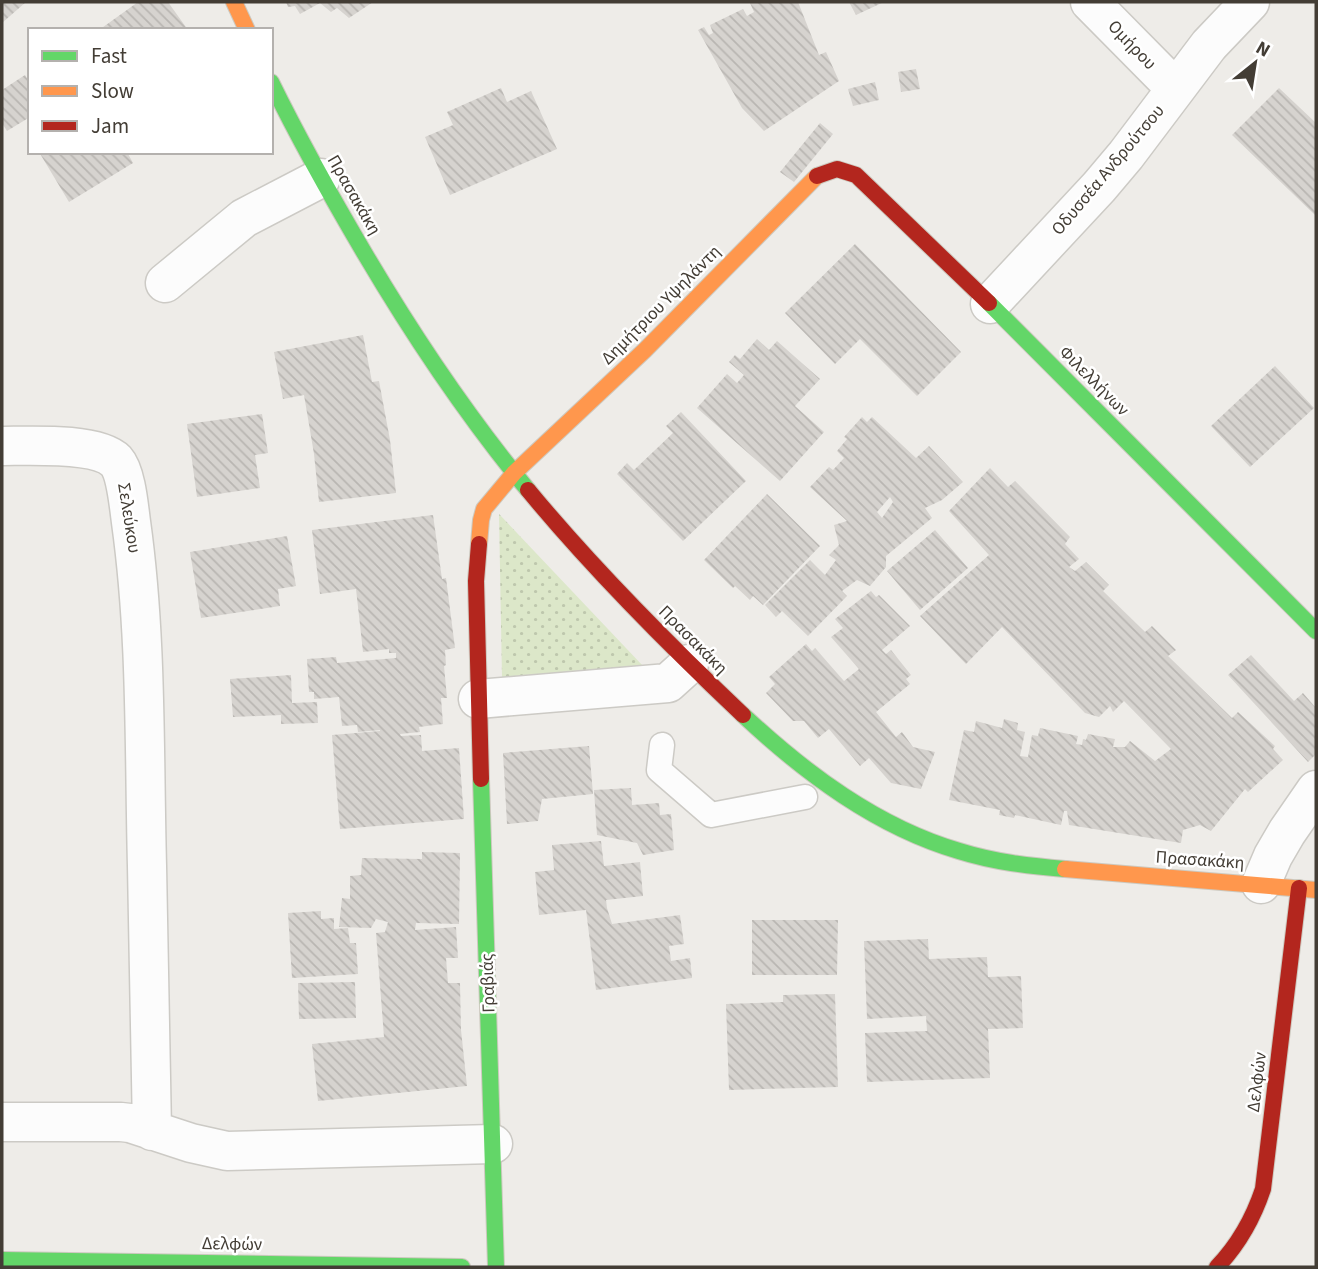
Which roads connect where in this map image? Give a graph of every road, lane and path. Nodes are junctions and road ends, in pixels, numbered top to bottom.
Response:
1 (234, 2) edge
2 (1090, 2) edge
3 (1250, 2) edge
4 (246, 28) edge
5 (273, 86) edge
6 (1175, 88) junction
7 (837, 169) joint
8 (321, 178) junction
9 (165, 283) dead end
10 (990, 304) junction
11 (2, 446) edge
12 (514, 474) junction
13 (1316, 631) edge
14 (689, 664) junction
15 (478, 699) junction
16 (662, 745) dead end
17 (1316, 790) edge
18 (804, 797) dead end
19 (1261, 884) junction
20 (1299, 888) junction
21 (1316, 890) edge
22 (2, 1122) edge
23 (152, 1131) junction
24 (493, 1144) junction
25 (2, 1260) edge
26 (462, 1267) edge
27 (496, 1267) edge
28 (1217, 1267) edge

1 - 4 street
2 - 6 street, Ομήρου
3 - 6 street, Οδυσσέα Ανδρούτσου
5 - 8 street, Πρασακάκη
6 - 10 street, Οδυσσέα Ανδρούτσου
7 - 10 street, Φιλελλήνων
7 - 12 street, Δημήτριου Υψηλάντη
8 - 9 street
8 - 12 street, Πρασακάκη
10 - 13 street, Φιλελλήνων
11 - 23 street, Σελεύκου
12 - 14 street, Πρασακάκη
12 - 15 street, Γραβιάς
14 - 15 street
14 - 19 street, Πρασακάκη
15 - 24 street, Γραβιάς
16 - 18 lane
17 - 19 street
19 - 20 street, Πρασακάκη
20 - 21 street, Πρασακάκη
20 - 28 street, Δελφών
22 - 23 street
23 - 24 street
24 - 27 street, Γραβιάς
25 - 26 street, Δελφών

